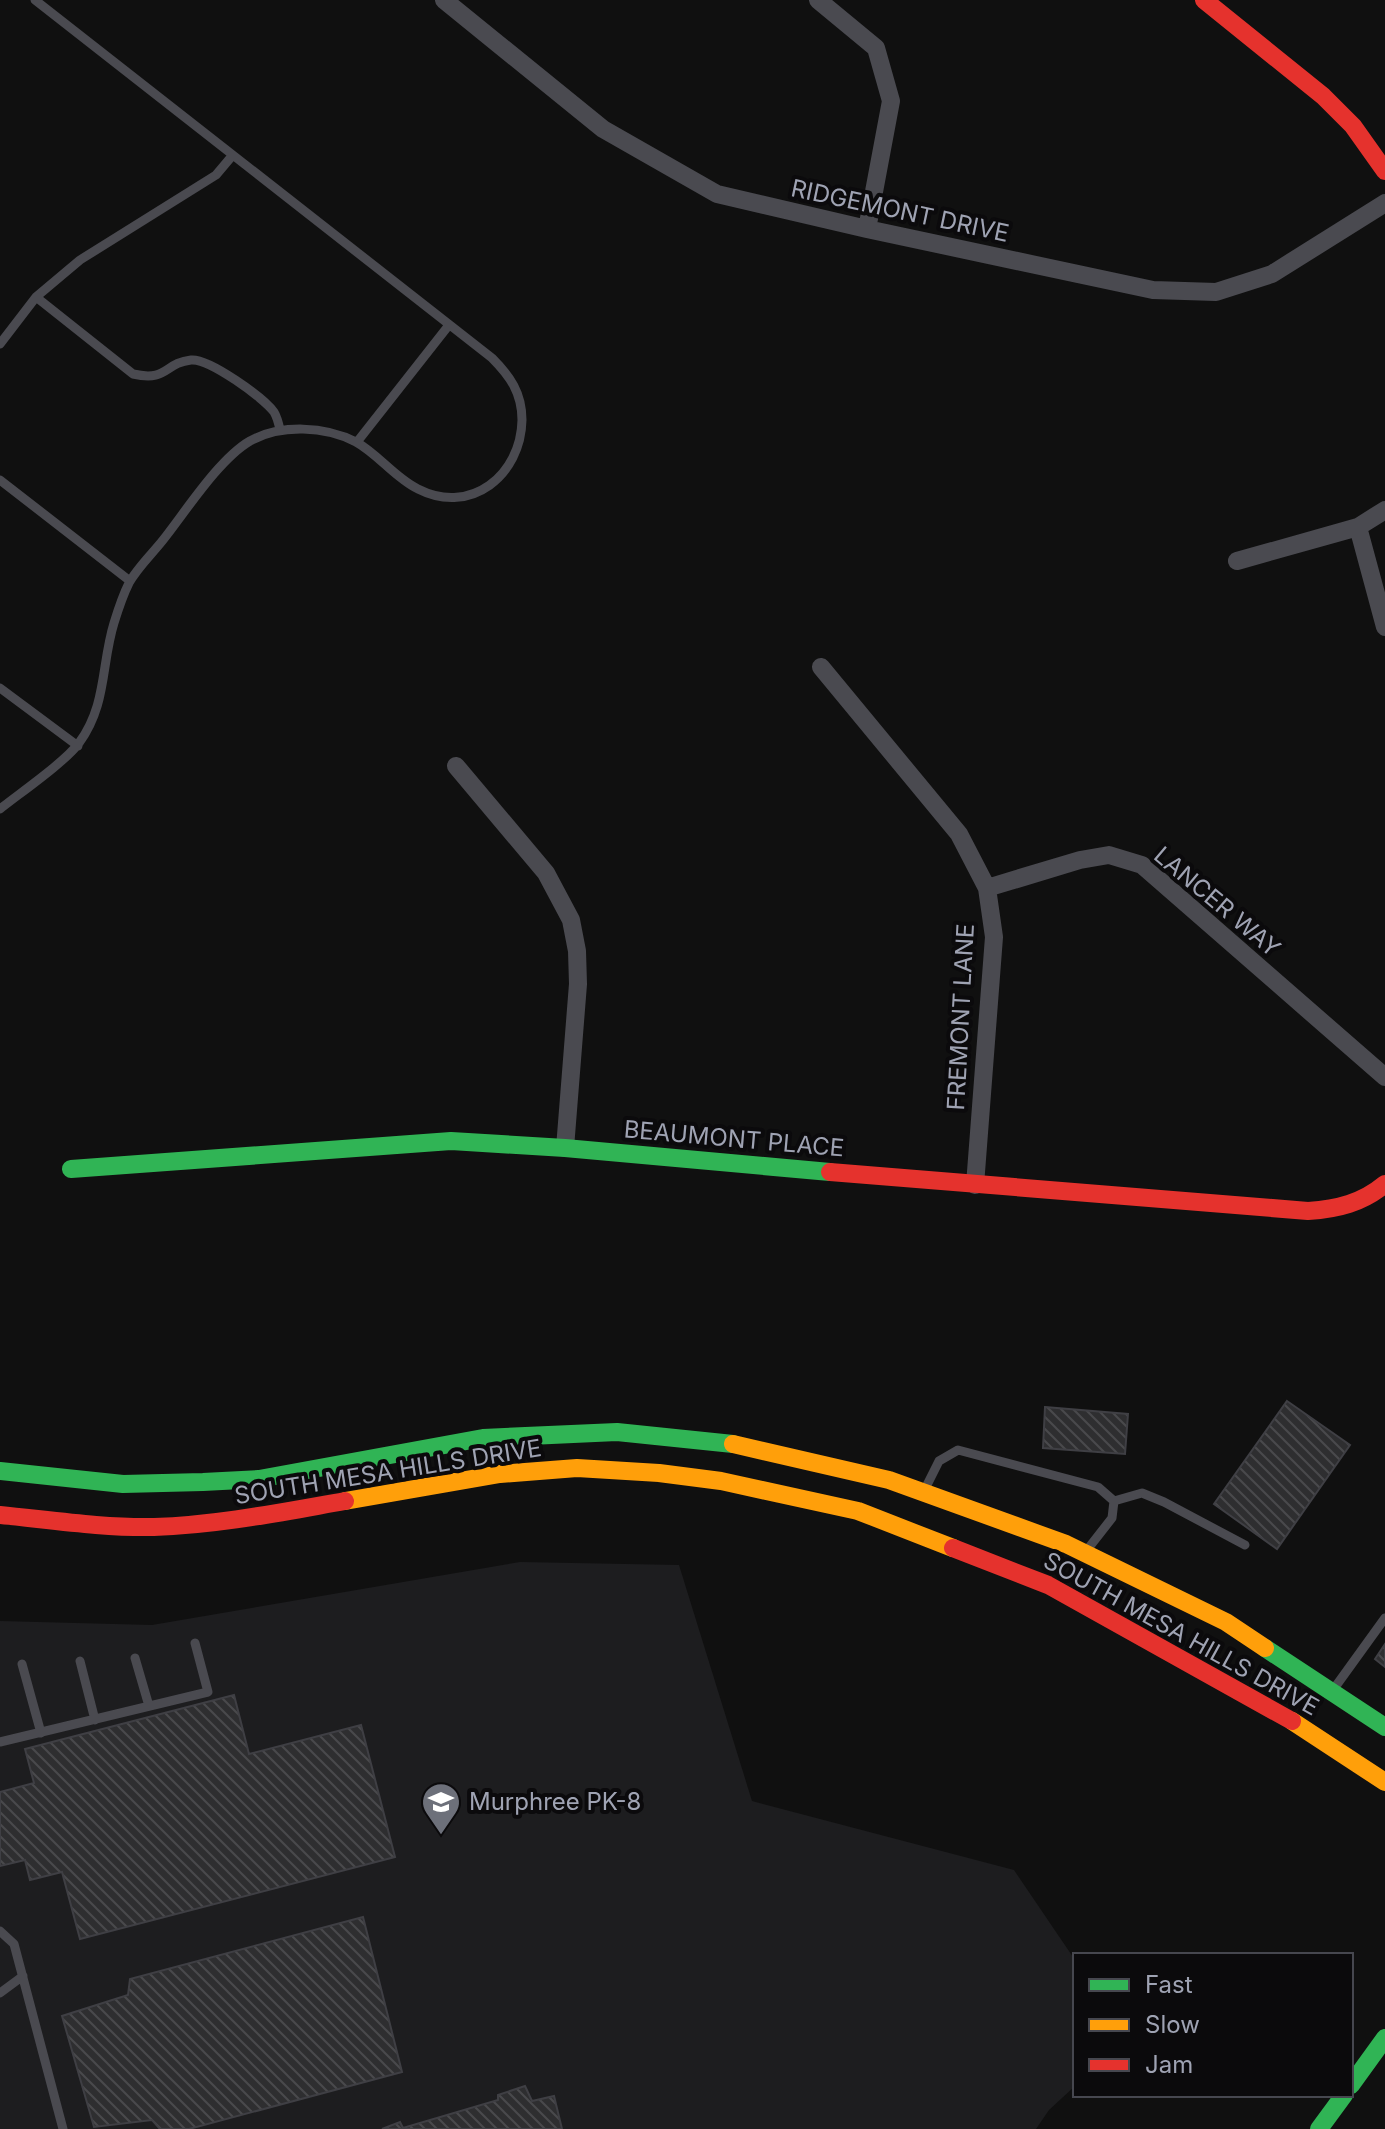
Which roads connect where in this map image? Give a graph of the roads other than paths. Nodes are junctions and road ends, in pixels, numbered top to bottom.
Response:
1 (35, 0) edge
2 (444, 0) edge
3 (818, 0) edge
4 (1204, 0) edge
5 (232, 156) junction
6 (1385, 171) edge
7 (1385, 203) edge
8 (867, 229) junction
9 (36, 297) junction
10 (449, 325) junction
11 (0, 344) edge
12 (280, 430) junction
13 (357, 442) junction
14 (0, 480) edge
15 (1385, 510) edge
16 (1358, 527) junction
17 (1237, 561) dead end
18 (130, 581) junction
19 (1385, 627) edge
20 (821, 667) dead end
21 (0, 688) edge
22 (78, 746) junction
23 (456, 766) dead end
24 (0, 809) edge
25 (987, 888) junction
26 (1385, 1077) edge
27 (565, 1148) junction
28 (71, 1169) dead end
29 (1385, 1184) edge
30 (975, 1185) junction
31 (0, 1471) edge
32 (923, 1492) junction
33 (1114, 1501) junction
34 (0, 1515) edge
35 (1245, 1545) dead end
36 (1085, 1553) junction
37 (1057, 1564) junction
38 (1385, 1618) edge
39 (195, 1643) dead end
40 (135, 1658) dead end
41 (80, 1661) dead end
42 (22, 1664) dead end
43 (1332, 1692) junction
44 (149, 1706) junction
45 (95, 1720) junction
46 (1385, 1727) edge
47 (41, 1733) junction
48 (0, 1742) edge
49 (1385, 1782) edge
50 (0, 1931) edge
51 (23, 1976) junction
52 (0, 1993) edge
53 (1385, 2038) edge
54 (1353, 2082) edge
55 (1343, 2097) edge
56 (63, 2129) edge
57 (1319, 2129) edge

1 - 5 lane
2 - 8 street, RIDGEMONT DRIVE
3 - 8 street
4 - 6 street
5 - 9 lane
5 - 10 lane
7 - 8 street, RIDGEMONT DRIVE
9 - 11 lane
9 - 12 lane
10 - 13 lane
10 - 13 lane
12 - 13 lane
12 - 18 lane
14 - 18 lane
15 - 16 street
16 - 17 street
16 - 19 street
18 - 22 lane
20 - 25 street, FREMONT LANE
21 - 22 lane
22 - 24 lane
23 - 27 street
25 - 26 street, LANCER WAY
25 - 30 street, FREMONT LANE
27 - 28 street, BEAUMONT PLACE
27 - 30 street, BEAUMONT PLACE
29 - 30 street, BEAUMONT PLACE
31 - 32 street, SOUTH MESA HILLS DRIVE
32 - 33 lane
32 - 37 street, SOUTH MESA HILLS DRIVE
33 - 35 lane
33 - 36 lane
34 - 37 street, SOUTH MESA HILLS DRIVE
36 - 37 street, SOUTH MESA HILLS DRIVE
36 - 43 street, SOUTH MESA HILLS DRIVE
37 - 49 street, SOUTH MESA HILLS DRIVE
38 - 43 lane
39 - 44 lane
40 - 44 lane
41 - 45 lane
42 - 47 lane
43 - 46 street, SOUTH MESA HILLS DRIVE
44 - 45 lane
45 - 47 lane
47 - 48 lane
50 - 51 lane
51 - 52 lane
51 - 56 lane
53 - 54 street
55 - 57 street

